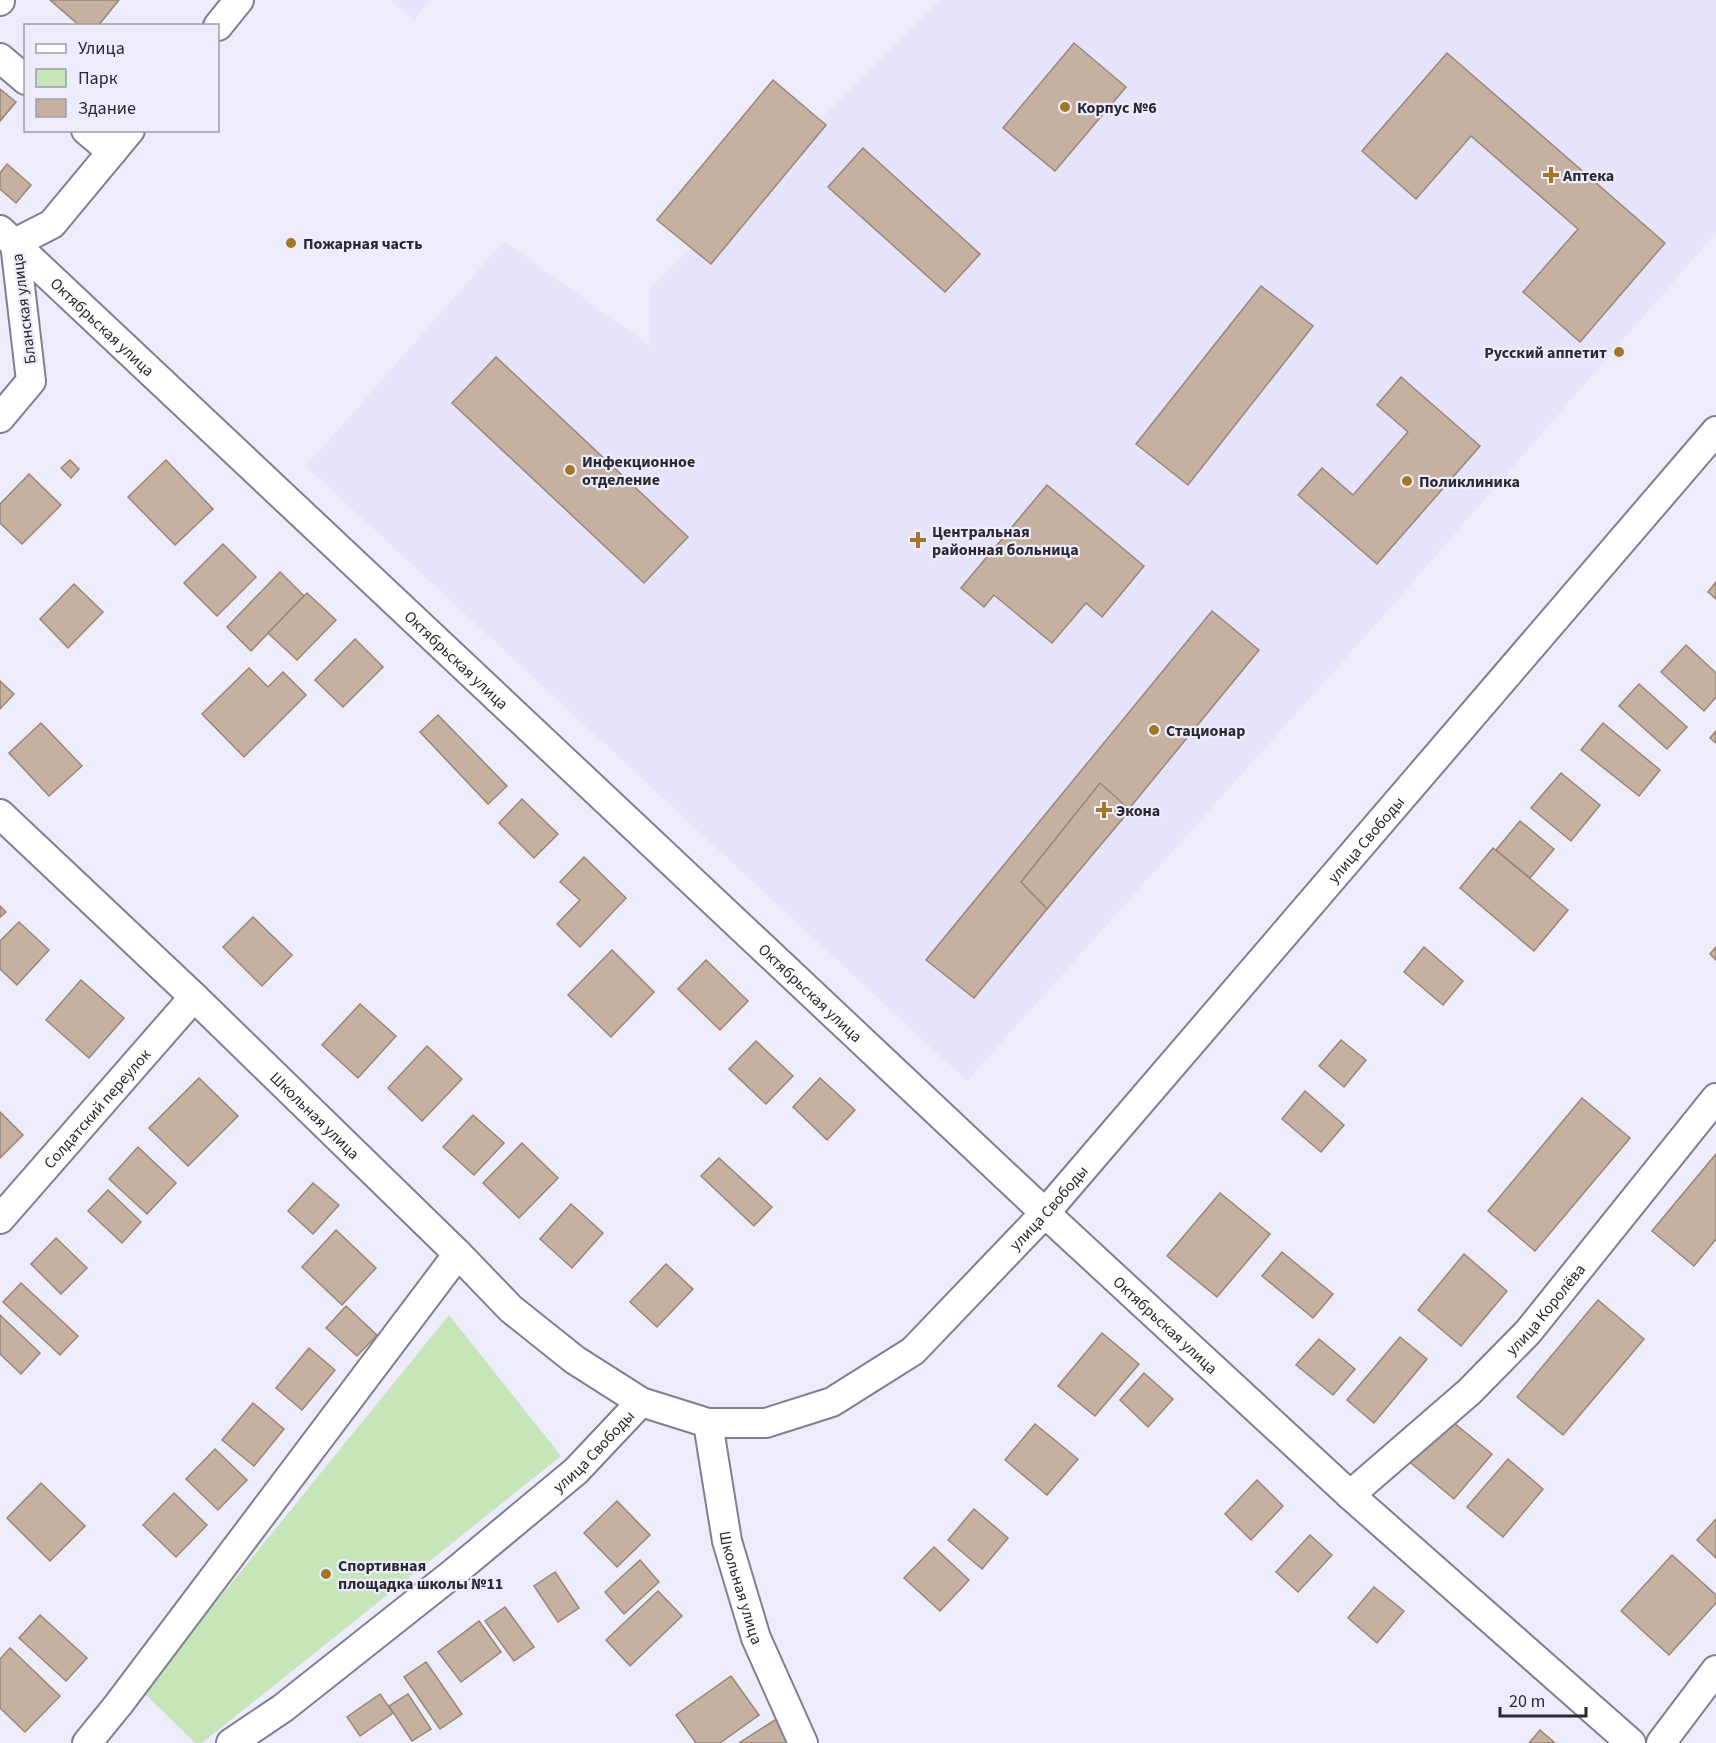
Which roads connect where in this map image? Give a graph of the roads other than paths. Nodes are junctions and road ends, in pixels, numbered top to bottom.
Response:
1 (239, 0) edge
2 (219, 25) edge
3 (0, 58) edge
4 (24, 78) edge
5 (88, 132) edge
6 (128, 132) edge
7 (112, 152) junction
8 (7, 236) edge
9 (0, 418) edge
10 (1716, 431) edge
11 (0, 814) edge
12 (194, 997) junction
13 (1716, 1098) edge
14 (1045, 1213) junction
15 (0, 1219) edge
16 (458, 1254) junction
17 (641, 1402) junction
18 (708, 1423) junction
19 (1350, 1495) junction
20 (1716, 1670) edge
21 (87, 1743) edge
22 (231, 1743) edge
23 (803, 1743) edge
24 (1631, 1743) edge
25 (1660, 1743) edge

1 - 2 street
3 - 4 street
5 - 7 street
6 - 7 street, Бланская улица
7 - 8 street, Бланская улица
8 - 9 street, Бланская улица
8 - 14 street, Октябрьская улица
10 - 14 street, улица Свободы
11 - 12 street, Школьная улица
12 - 15 street, Солдатский переулок
12 - 16 street, Школьная улица
13 - 19 street, улица Королёва
14 - 18 street, улица Свободы
14 - 19 street, Октябрьская улица
16 - 17 street, Школьная улица
16 - 21 street
17 - 18 street, улица Свободы
17 - 22 street, улица Свободы
18 - 23 street, Школьная улица
19 - 24 street, Октябрьская улица
20 - 25 street

